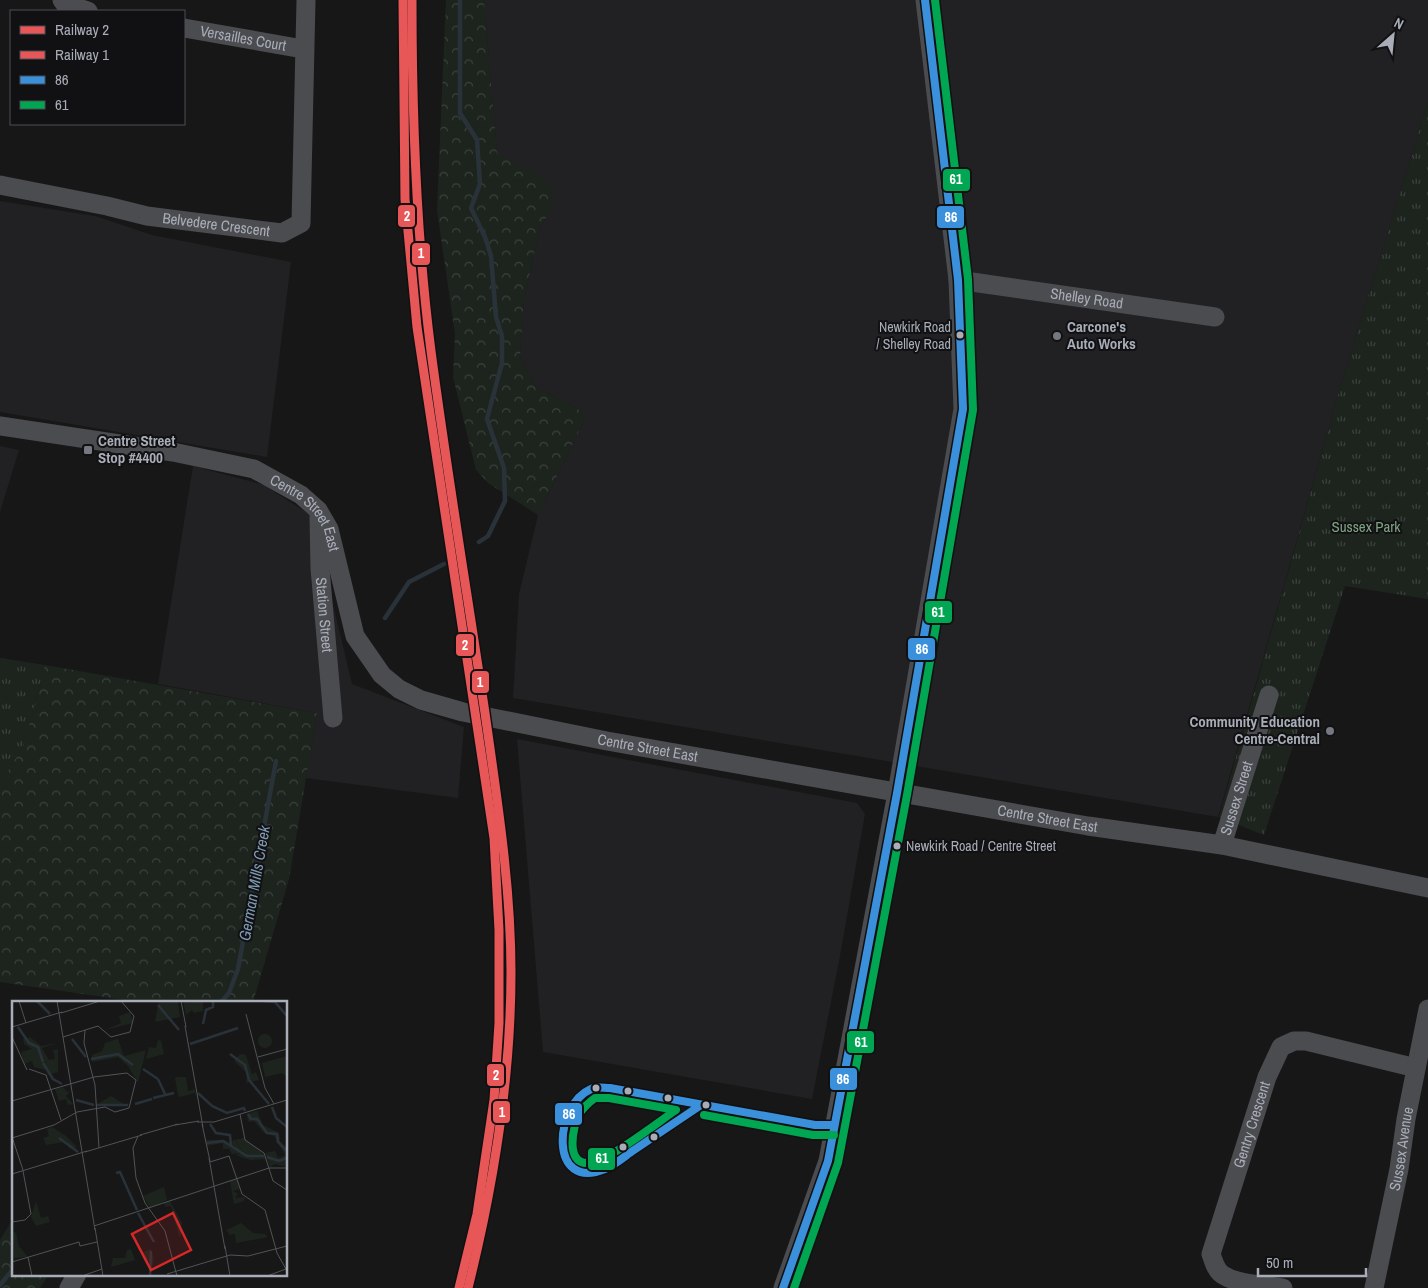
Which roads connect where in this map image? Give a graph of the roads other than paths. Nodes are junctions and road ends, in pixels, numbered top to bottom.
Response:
1 (62, 0) edge
2 (306, 0) edge
3 (925, 0) edge
4 (85, 10) edge
5 (185, 28) edge
6 (303, 49) junction
7 (0, 185) edge
8 (958, 280) junction
9 (1215, 316) dead end
10 (0, 426) edge
11 (318, 510) junction
12 (1269, 695) dead end
13 (333, 718) dead end
14 (897, 792) junction
15 (1222, 845) junction
16 (1428, 888) edge
17 (1428, 1009) edge
18 (1416, 1068) junction
19 (76, 1276) edge
20 (69, 1288) edge
21 (783, 1288) edge
22 (1283, 1288) edge
23 (1374, 1288) edge

1 - 4 street
2 - 6 street, Belvedere Crescent
3 - 8 street
5 - 6 street, Versailles Court
6 - 7 street, Belvedere Crescent
8 - 9 street, Shelley Road
8 - 14 street
10 - 11 street, Centre Street East
11 - 13 street, Station Street
11 - 14 street, Centre Street East
12 - 15 street, Sussex Street
14 - 15 street, Centre Street East
14 - 21 street
15 - 16 street, Centre Street East
17 - 18 street, Sussex Avenue
18 - 22 street, Gentry Crescent
18 - 23 street, Sussex Avenue
19 - 20 street

